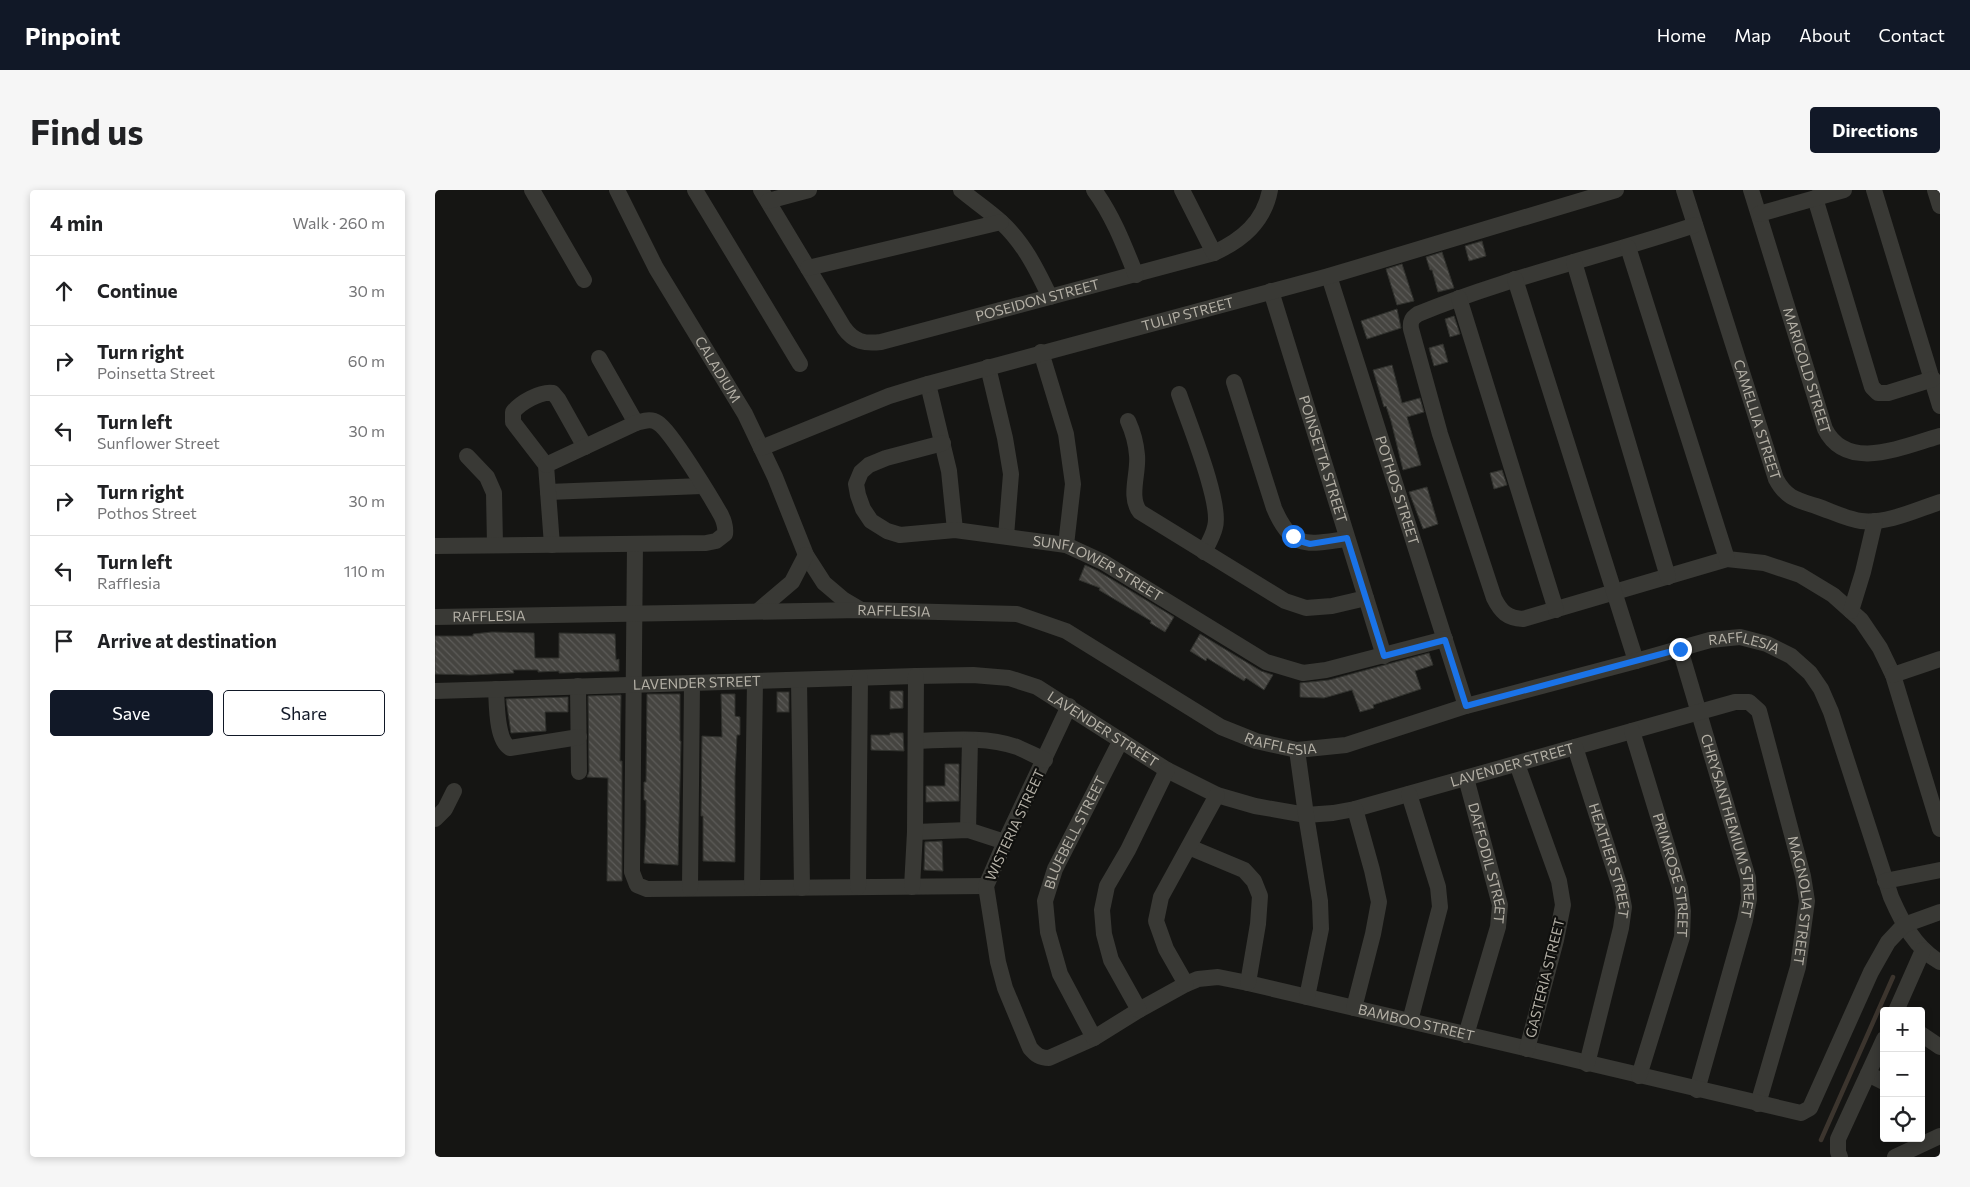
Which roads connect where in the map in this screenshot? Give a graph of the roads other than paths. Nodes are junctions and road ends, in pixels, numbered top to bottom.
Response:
1 (532, 190) edge
2 (617, 190) edge
3 (695, 190) edge
4 (809, 190) edge
5 (961, 190) edge
6 (1094, 190) edge
7 (1182, 190) edge
8 (1270, 190) edge
9 (1616, 190) edge
10 (1684, 190) edge
11 (1751, 190) edge
12 (1844, 190) edge
13 (1874, 190) edge
14 (1935, 190) edge
15 (765, 196) edge
16 (1815, 198) junction
17 (1940, 206) edge
18 (1759, 214) junction
19 (1001, 222) junction
20 (1695, 226) junction
21 (1629, 247) junction
22 (1214, 253) junction
23 (1574, 262) junction
24 (808, 268) junction
25 (1136, 275) junction
26 (1329, 276) junction
27 (584, 280) dead end
28 (1515, 280) junction
29 (1271, 291) junction
30 (1050, 297) junction
31 (1459, 298) junction
32 (1041, 352) junction
33 (599, 358) dead end
34 (799, 364) dead end
35 (988, 367) junction
36 (1933, 379) junction
37 (1234, 382) dead end
38 (929, 384) junction
39 (1179, 394) dead end
40 (1940, 406) edge
41 (1128, 421) dead end
42 (636, 424) junction
43 (1940, 436) edge
44 (943, 443) junction
45 (585, 447) junction
46 (761, 448) junction
47 (467, 456) dead end
48 (546, 465) junction
49 (702, 486) junction
50 (548, 492) junction
51 (1940, 502) edge
52 (1875, 521) junction
53 (955, 530) junction
54 (1006, 536) junction
55 (1347, 538) junction
56 (552, 544) junction
57 (635, 544) junction
58 (495, 545) junction
59 (1066, 545) junction
60 (435, 546) edge
61 (1204, 552) junction
62 (806, 555) junction
63 (1727, 560) junction
64 (1668, 577) junction
65 (1614, 592) junction
66 (1366, 598) junction
67 (861, 610) junction
68 (1555, 610) junction
69 (758, 611) junction
70 (1851, 611) junction
71 (634, 613) junction
72 (435, 617) edge
73 (1445, 640) junction
74 (1680, 649) junction
75 (1384, 656) junction
76 (1940, 659) edge
77 (1636, 662) junction
78 (1893, 675) junction
79 (916, 676) junction
80 (860, 678) junction
81 (799, 680) junction
82 (755, 681) junction
83 (692, 683) junction
84 (634, 685) junction
85 (579, 686) junction
86 (496, 689) junction
87 (435, 691) edge
88 (1749, 702) joint
89 (1069, 706) junction
90 (1466, 706) junction
91 (1699, 712) junction
92 (1632, 731) junction
93 (579, 737) junction
94 (970, 740) junction
95 (1121, 740) junction
96 (916, 741) junction
97 (1575, 747) junction
98 (1297, 750) junction
99 (1045, 760) junction
100 (1517, 764) junction
101 (1167, 770) junction
102 (579, 772) dead end
103 (1466, 778) junction
104 (454, 791) dead end
105 (1409, 794) junction
106 (1217, 795) junction
107 (1355, 809) junction
108 (1306, 815) junction
109 (435, 819) edge
110 (1940, 829) edge
111 (968, 830) junction
112 (915, 832) junction
113 (1005, 842) junction
114 (1189, 847) junction
115 (1940, 870) edge
116 (1885, 881) junction
117 (986, 886) junction
118 (858, 887) junction
119 (912, 887) junction
120 (690, 888) junction
121 (753, 888) junction
122 (802, 888) junction
123 (1940, 912) edge
124 (1904, 925) junction
125 (1923, 950) junction
126 (1940, 962) edge
127 (1249, 983) junction
128 (1186, 984) junction
129 (1307, 997) junction
130 (1898, 1007) edge
131 (1354, 1008) junction
132 (1139, 1010) junction
133 (1410, 1021) junction
134 (1467, 1035) junction
135 (1925, 1037) edge
136 (1094, 1038) junction
137 (1940, 1047) edge
138 (1880, 1048) edge
139 (1527, 1049) junction
140 (1041, 1058) joint
141 (1587, 1064) junction
142 (1869, 1074) junction
143 (1639, 1076) junction
144 (1880, 1080) edge
145 (1697, 1090) junction
146 (1757, 1104) junction
147 (1929, 1137) edge
148 (1840, 1157) edge
149 (1895, 1157) edge

1 - 27 street
2 - 46 street, CALADIUM
3 - 34 street
4 - 15 street
5 - 19 street
6 - 25 street
7 - 22 street
8 - 22 street, POSEIDON STREET
9 - 26 street, TULIP STREET
10 - 20 street, CAMELLIA STREET
11 - 18 street, MARIGOLD STREET
12 - 16 street
13 - 36 street
14 - 17 street
15 - 24 street
16 - 18 street
16 - 36 street
18 - 43 street, MARIGOLD STREET
19 - 24 street
19 - 30 street
20 - 21 street
20 - 52 street, CAMELLIA STREET
21 - 23 street
21 - 63 street
22 - 25 street, POSEIDON STREET
23 - 28 street
23 - 64 street
24 - 30 street, POSEIDON STREET
25 - 30 street, POSEIDON STREET
26 - 29 street, TULIP STREET
26 - 73 street, POTHOS STREET
28 - 31 street
28 - 65 street
29 - 32 street, TULIP STREET
29 - 55 street, POINSETTA STREET
31 - 68 street
31 - 68 street
32 - 35 street, TULIP STREET
32 - 59 street
33 - 42 street
35 - 38 street, TULIP STREET
35 - 54 street
36 - 40 street
37 - 55 street
38 - 44 street
38 - 46 street, TULIP STREET
39 - 61 street
41 - 61 street
42 - 45 street
42 - 49 street
44 - 53 street
44 - 53 street, SUNFLOWER STREET
45 - 48 street
45 - 48 street
46 - 62 street, CALADIUM
47 - 58 street
48 - 50 street
49 - 50 street
49 - 57 street
50 - 56 street
51 - 52 street, CAMELLIA STREET
52 - 70 street
53 - 54 street, SUNFLOWER STREET
54 - 59 street, SUNFLOWER STREET
55 - 66 street, POINSETTA STREET
56 - 57 street
56 - 58 street
57 - 71 street
58 - 60 street
59 - 75 street, SUNFLOWER STREET
61 - 66 street
62 - 67 street, CALADIUM
62 - 69 street
63 - 64 street
63 - 70 street
64 - 65 street
65 - 68 street
65 - 77 street
66 - 75 street, POINSETTA STREET
67 - 69 street, RAFFLESIA
67 - 98 street, RAFFLESIA
69 - 71 street, RAFFLESIA
70 - 78 street
71 - 72 street, RAFFLESIA
71 - 84 street
73 - 75 street, SUNFLOWER STREET
73 - 90 street, POTHOS STREET
74 - 77 street, RAFFLESIA
74 - 91 street, CHRYSANTHEMIUM STREET
74 - 116 street, RAFFLESIA
76 - 78 street
77 - 90 street, RAFFLESIA
78 - 110 street
79 - 80 street, LAVENDER STREET
79 - 89 street, LAVENDER STREET
79 - 96 street
80 - 81 street, LAVENDER STREET
80 - 118 street
81 - 82 street, LAVENDER STREET
81 - 122 street
82 - 83 street, LAVENDER STREET
82 - 121 street
83 - 84 street, LAVENDER STREET
83 - 120 street
84 - 85 street, LAVENDER STREET
84 - 120 street
85 - 86 street, LAVENDER STREET
85 - 93 street
86 - 87 street, LAVENDER STREET
86 - 93 street
88 - 91 street, LAVENDER STREET
88 - 146 street, MAGNOLIA STREET
89 - 95 street, LAVENDER STREET
89 - 99 street, WISTERIA STREET
90 - 98 street, RAFFLESIA
91 - 92 street, LAVENDER STREET
91 - 145 street, CHRYSANTHEMIUM STREET
92 - 97 street, LAVENDER STREET
92 - 143 street, PRIMROSE STREET
93 - 102 street
94 - 96 street
94 - 99 street
94 - 111 street
95 - 101 street, LAVENDER STREET
95 - 136 street, BLUEBELL STREET
96 - 112 street
97 - 100 street, LAVENDER STREET
97 - 141 street, HEATHER STREET
98 - 108 street
99 - 113 street, WISTERIA STREET
100 - 103 street, LAVENDER STREET
100 - 139 street, GASTERIA STREET
101 - 106 street, LAVENDER STREET
101 - 132 street
103 - 105 street, LAVENDER STREET
103 - 134 street, DAFFODIL STREET
104 - 109 street
105 - 107 street, LAVENDER STREET
105 - 133 street
106 - 108 street, LAVENDER STREET
106 - 114 street
107 - 108 street, LAVENDER STREET
107 - 131 street
108 - 129 street
111 - 112 street
111 - 113 street
112 - 119 street
113 - 117 street, WISTERIA STREET
114 - 127 street
114 - 128 street
115 - 116 street
116 - 124 street, RAFFLESIA
117 - 119 street
117 - 140 street, WISTERIA STREET
118 - 119 street
118 - 122 street
120 - 121 street
121 - 122 street
123 - 124 street
124 - 125 street, RAFFLESIA
124 - 146 street, BAMBOO STREET
125 - 126 street, RAFFLESIA
125 - 130 street
127 - 128 street, BAMBOO STREET
127 - 129 street, BAMBOO STREET
128 - 132 street, BAMBOO STREET
129 - 131 street, BAMBOO STREET
131 - 133 street, BAMBOO STREET
132 - 136 street, BAMBOO STREET
133 - 134 street, BAMBOO STREET
134 - 139 street, BAMBOO STREET
135 - 137 street
136 - 140 street, BAMBOO STREET
138 - 142 street
139 - 141 street, BAMBOO STREET
141 - 143 street, BAMBOO STREET
142 - 144 street
142 - 148 street
143 - 145 street, BAMBOO STREET
145 - 146 street, BAMBOO STREET
147 - 149 street

